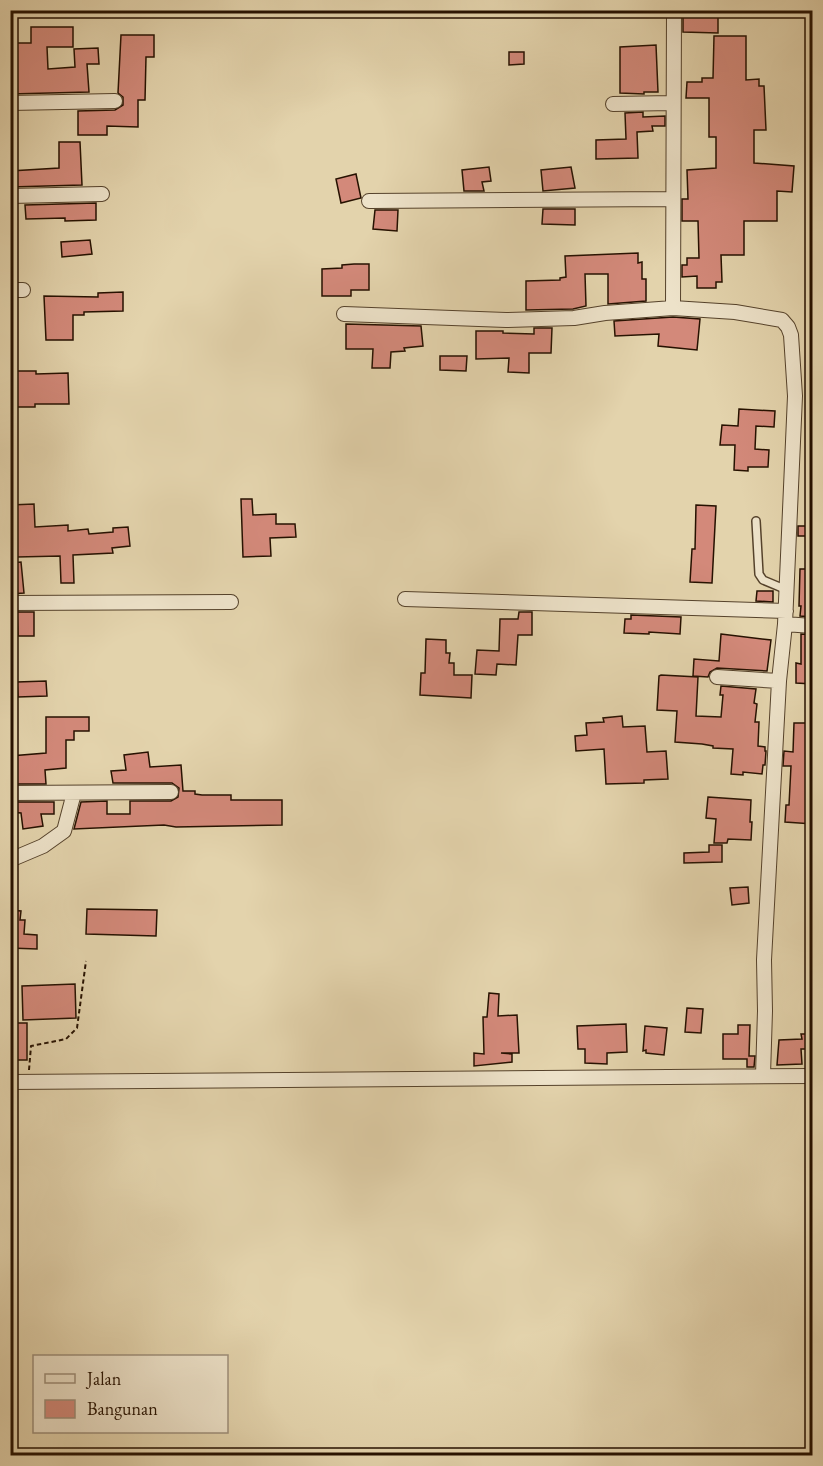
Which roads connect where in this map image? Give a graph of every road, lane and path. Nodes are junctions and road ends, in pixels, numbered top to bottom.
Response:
1 (674, 10) edge
2 (115, 101) dead end
3 (10, 103) edge
4 (672, 103) junction
5 (613, 104) dead end
6 (102, 194) dead end
7 (10, 196) edge
8 (672, 200) junction
9 (369, 201) dead end
10 (673, 308) junction
11 (344, 314) dead end
12 (756, 520) dead end
13 (787, 590) junction
14 (405, 599) dead end
15 (231, 602) dead end
16 (10, 603) edge
17 (786, 617) junction
18 (813, 626) edge
19 (717, 677) dead end
20 (779, 681) junction
21 (171, 792) dead end
22 (10, 793) edge
23 (74, 793) junction
24 (10, 860) edge
25 (86, 961) dead end
26 (763, 1075) junction
27 (813, 1076) edge
28 (10, 1082) edge
29 (28, 1082) junction

1 - 4 street
2 - 3 street
4 - 5 street
4 - 8 street
6 - 7 street
8 - 9 street
8 - 10 street
10 - 11 street
10 - 13 street
12 - 13 lane
13 - 17 street
14 - 17 street
15 - 16 street
17 - 18 street
17 - 20 street
19 - 20 street
20 - 26 street
21 - 23 street
22 - 23 street
23 - 24 street
25 - 29 path
26 - 27 street
26 - 29 street
28 - 29 street

